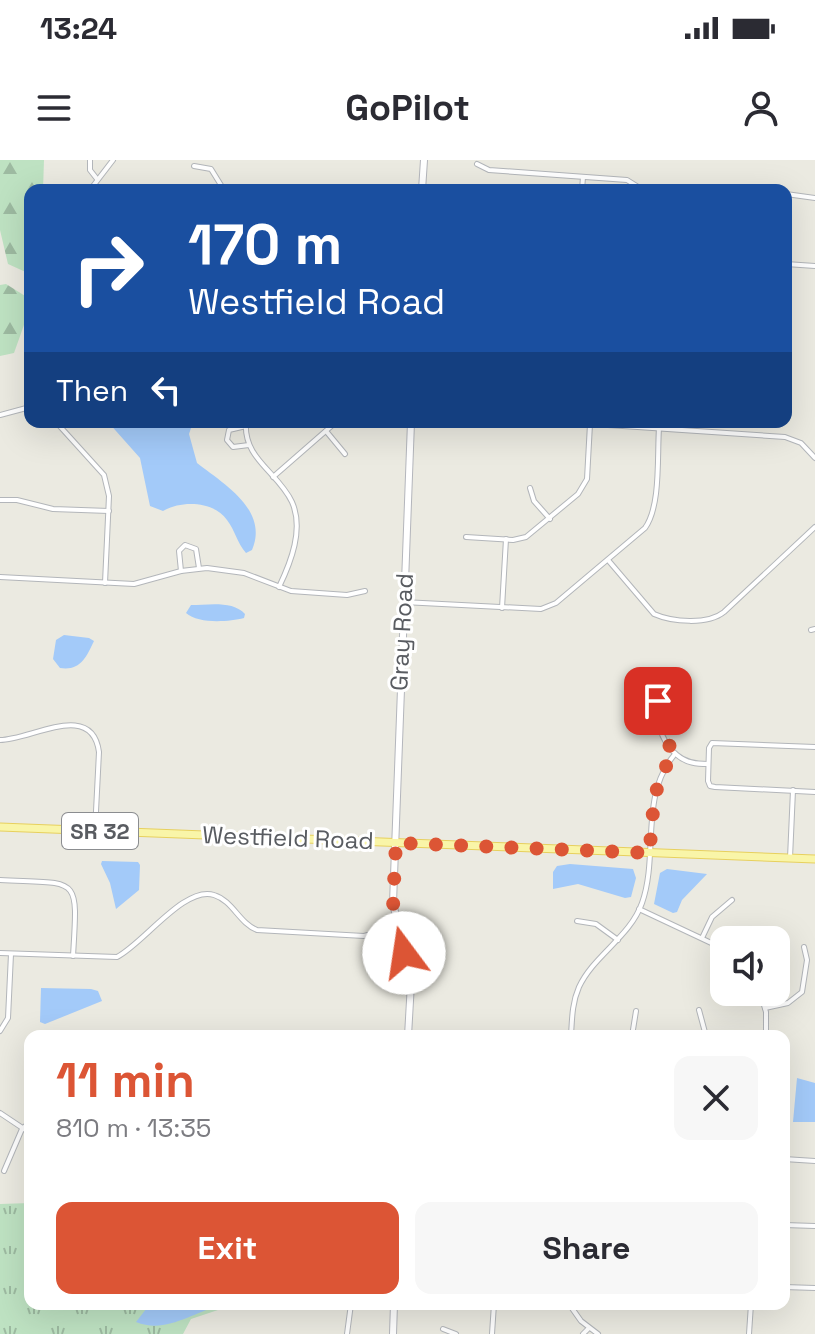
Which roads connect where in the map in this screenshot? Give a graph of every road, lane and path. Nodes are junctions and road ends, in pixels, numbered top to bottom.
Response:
1 (90, 160) edge
2 (113, 160) edge
3 (424, 160) edge
4 (477, 164) dead end
5 (194, 166) dead end
6 (583, 177) junction
7 (97, 180) junction
8 (94, 184) edge
9 (220, 184) edge
10 (422, 184) edge
11 (582, 184) edge
12 (633, 184) edge
13 (792, 195) edge
14 (815, 198) edge
15 (792, 264) edge
16 (815, 266) edge
17 (24, 409) edge
18 (0, 415) edge
19 (61, 428) edge
20 (235, 428) edge
21 (247, 428) edge
22 (329, 428) edge
23 (411, 428) edge
24 (590, 428) edge
25 (659, 428) joint
26 (326, 431) junction
27 (249, 445) junction
28 (345, 454) dead end
29 (815, 458) edge
30 (273, 477) junction
31 (530, 488) dead end
32 (0, 500) edge
33 (109, 511) junction
34 (550, 519) junction
35 (815, 527) edge
36 (466, 537) dead end
37 (506, 539) junction
38 (608, 560) junction
39 (199, 568) junction
40 (181, 571) junction
41 (0, 577) edge
42 (105, 583) junction
43 (279, 587) junction
44 (365, 591) dead end
45 (403, 602) junction
46 (502, 608) junction
47 (662, 695) dead end
48 (0, 740) edge
49 (815, 747) edge
50 (675, 754) junction
51 (708, 764) junction
52 (793, 790) junction
53 (815, 792) edge
54 (0, 827) edge
55 (95, 831) junction
56 (396, 843) junction
57 (649, 853) junction
58 (790, 858) junction
59 (815, 859) edge
60 (0, 880) edge
61 (732, 900) dead end
62 (639, 909) junction
63 (577, 921) dead end
64 (397, 927) junction
65 (702, 938) junction
66 (618, 940) junction
67 (710, 942) edge
68 (804, 947) dead end
69 (0, 953) edge
70 (11, 954) junction
71 (73, 956) junction
72 (765, 1008) joint
73 (699, 1010) dead end
74 (636, 1011) dead end
75 (408, 1030) edge
76 (571, 1030) edge
77 (633, 1030) edge
78 (704, 1030) edge
79 (766, 1030) edge
80 (0, 1031) edge
81 (0, 1113) edge
82 (22, 1129) joint
83 (790, 1159) edge
84 (815, 1161) edge
85 (4, 1171) dead end
86 (790, 1225) edge
87 (815, 1226) edge
88 (790, 1287) edge
89 (815, 1288) edge
90 (350, 1310) edge
91 (394, 1310) edge
92 (494, 1310) edge
93 (574, 1310) edge
94 (751, 1310) edge
95 (589, 1328) junction
96 (443, 1329) dead end
97 (347, 1334) edge
98 (393, 1334) edge
99 (456, 1334) edge
100 (492, 1334) edge
101 (583, 1334) edge
102 (598, 1334) edge
103 (749, 1334) edge

1 - 7 street
2 - 7 street
3 - 10 street
4 - 6 street
5 - 9 street
6 - 11 street
6 - 12 street
7 - 8 street
13 - 14 street
15 - 16 street
17 - 18 street
19 - 33 street
20 - 27 street
21 - 27 street
22 - 26 street
23 - 45 street, Gray Road
24 - 34 street
25 - 29 street
25 - 38 street
26 - 28 street
26 - 30 street
27 - 30 street
30 - 43 street
31 - 34 street
32 - 33 street
33 - 42 street
34 - 37 street
35 - 38 street
36 - 37 street
37 - 46 street
38 - 46 street
39 - 40 street
39 - 40 street
39 - 43 street
40 - 42 street
41 - 42 street
43 - 44 street
45 - 46 street
45 - 56 street, Gray Road
47 - 50 street
48 - 55 street
49 - 51 street
50 - 51 street
50 - 57 street
51 - 52 street
52 - 53 street
52 - 58 street
54 - 55 main road, Westfield Road / SR 32
55 - 56 main road, Westfield Road / SR 32
56 - 57 main road, Westfield Road / SR 32
56 - 64 street, Gray Road
57 - 58 main road, Westfield Road / SR 32
57 - 62 street
58 - 59 main road, Westfield Road / SR 32
60 - 71 street
61 - 65 street
62 - 65 street
62 - 66 street
63 - 66 street
64 - 71 street
64 - 75 street, Gray Road
65 - 67 street
66 - 76 street
68 - 72 street
69 - 70 street
70 - 71 street
70 - 80 street
72 - 79 street
73 - 78 street
74 - 77 street
81 - 82 street
82 - 85 street
83 - 84 street
86 - 87 street
88 - 89 street
90 - 97 street
91 - 98 street
92 - 100 street
93 - 95 street
94 - 103 street
95 - 101 street
95 - 102 street
96 - 99 street

